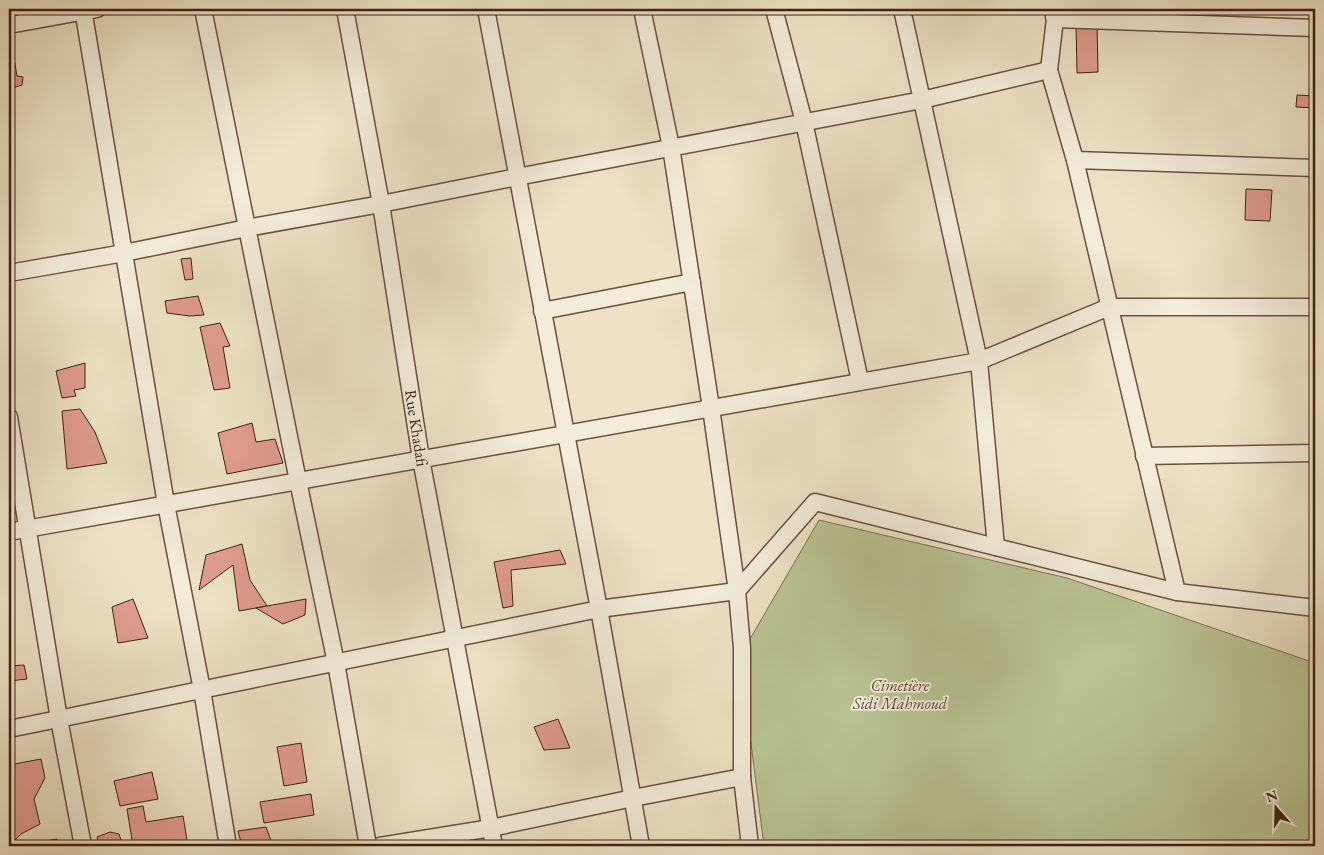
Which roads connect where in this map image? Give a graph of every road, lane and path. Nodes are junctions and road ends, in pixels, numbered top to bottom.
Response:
1 (204, 9) edge
2 (345, 9) edge
3 (486, 9) edge
4 (642, 9) edge
5 (774, 9) edge
6 (902, 9) edge
7 (1069, 9) edge
8 (88, 10) edge
9 (1053, 14) edge
10 (9, 25) edge
11 (1315, 28) edge
12 (1048, 70) junction
13 (922, 100) junction
14 (804, 122) junction
15 (671, 147) junction
16 (1075, 160) junction
17 (1315, 168) edge
18 (517, 177) junction
19 (381, 204) junction
20 (248, 228) junction
21 (124, 253) junction
22 (9, 274) edge
23 (692, 282) junction
24 (1109, 307) junction
25 (1315, 307) edge
26 (542, 311) junction
27 (979, 361) junction
28 (860, 382) junction
29 (711, 408) junction
30 (9, 417) edge
31 (565, 434) junction
32 (1315, 453) edge
33 (1144, 456) junction
34 (422, 459) junction
35 (298, 481) junction
36 (166, 504) junction
37 (28, 528) junction
38 (9, 532) edge
39 (996, 547) junction
40 (737, 591) junction
41 (1177, 592) junction
42 (1315, 608) edge
43 (599, 609) junction
44 (455, 639) junction
45 (336, 663) junction
46 (202, 690) junction
47 (59, 718) junction
48 (9, 728) edge
49 (742, 777) junction
50 (633, 798) junction
51 (491, 828) junction
52 (83, 846) edge
53 (228, 846) edge
54 (368, 846) edge
55 (380, 846) edge
56 (494, 846) edge
57 (641, 846) edge
58 (750, 846) edge

1 - 20 street
2 - 19 street, Rue Khadafi
3 - 18 street
4 - 15 street
5 - 14 street
6 - 13 street
7 - 9 street
8 - 10 street
8 - 21 street
9 - 11 street
9 - 12 street
12 - 13 street
12 - 16 street
13 - 14 street
13 - 27 street
14 - 15 street
14 - 28 street
15 - 18 street
15 - 23 street
16 - 17 street
16 - 24 street
18 - 19 street
18 - 26 street
19 - 20 street
19 - 34 street, Rue Khadafi
20 - 21 street
20 - 35 street
21 - 22 street
21 - 36 street
23 - 26 street
23 - 29 street
24 - 25 street
24 - 27 street
24 - 33 street
26 - 31 street
27 - 28 street
27 - 39 street
28 - 29 street
29 - 31 street
29 - 40 street
30 - 37 street
31 - 34 street
31 - 43 street
32 - 33 street
33 - 41 street
34 - 35 street
34 - 44 street, Rue Khadafi
35 - 36 street
35 - 45 street
36 - 37 street
36 - 46 street
37 - 38 street
37 - 47 street
39 - 40 street
39 - 41 street
40 - 43 street
40 - 49 street
41 - 42 street
43 - 44 street
43 - 50 street
44 - 45 street
44 - 51 street, Rue Khadafi
45 - 46 street
45 - 54 street
46 - 47 street
46 - 53 street
47 - 48 street
47 - 52 street
49 - 50 street
49 - 58 street
50 - 51 street
50 - 57 street
51 - 55 street
51 - 56 street, Rue Khadafi

